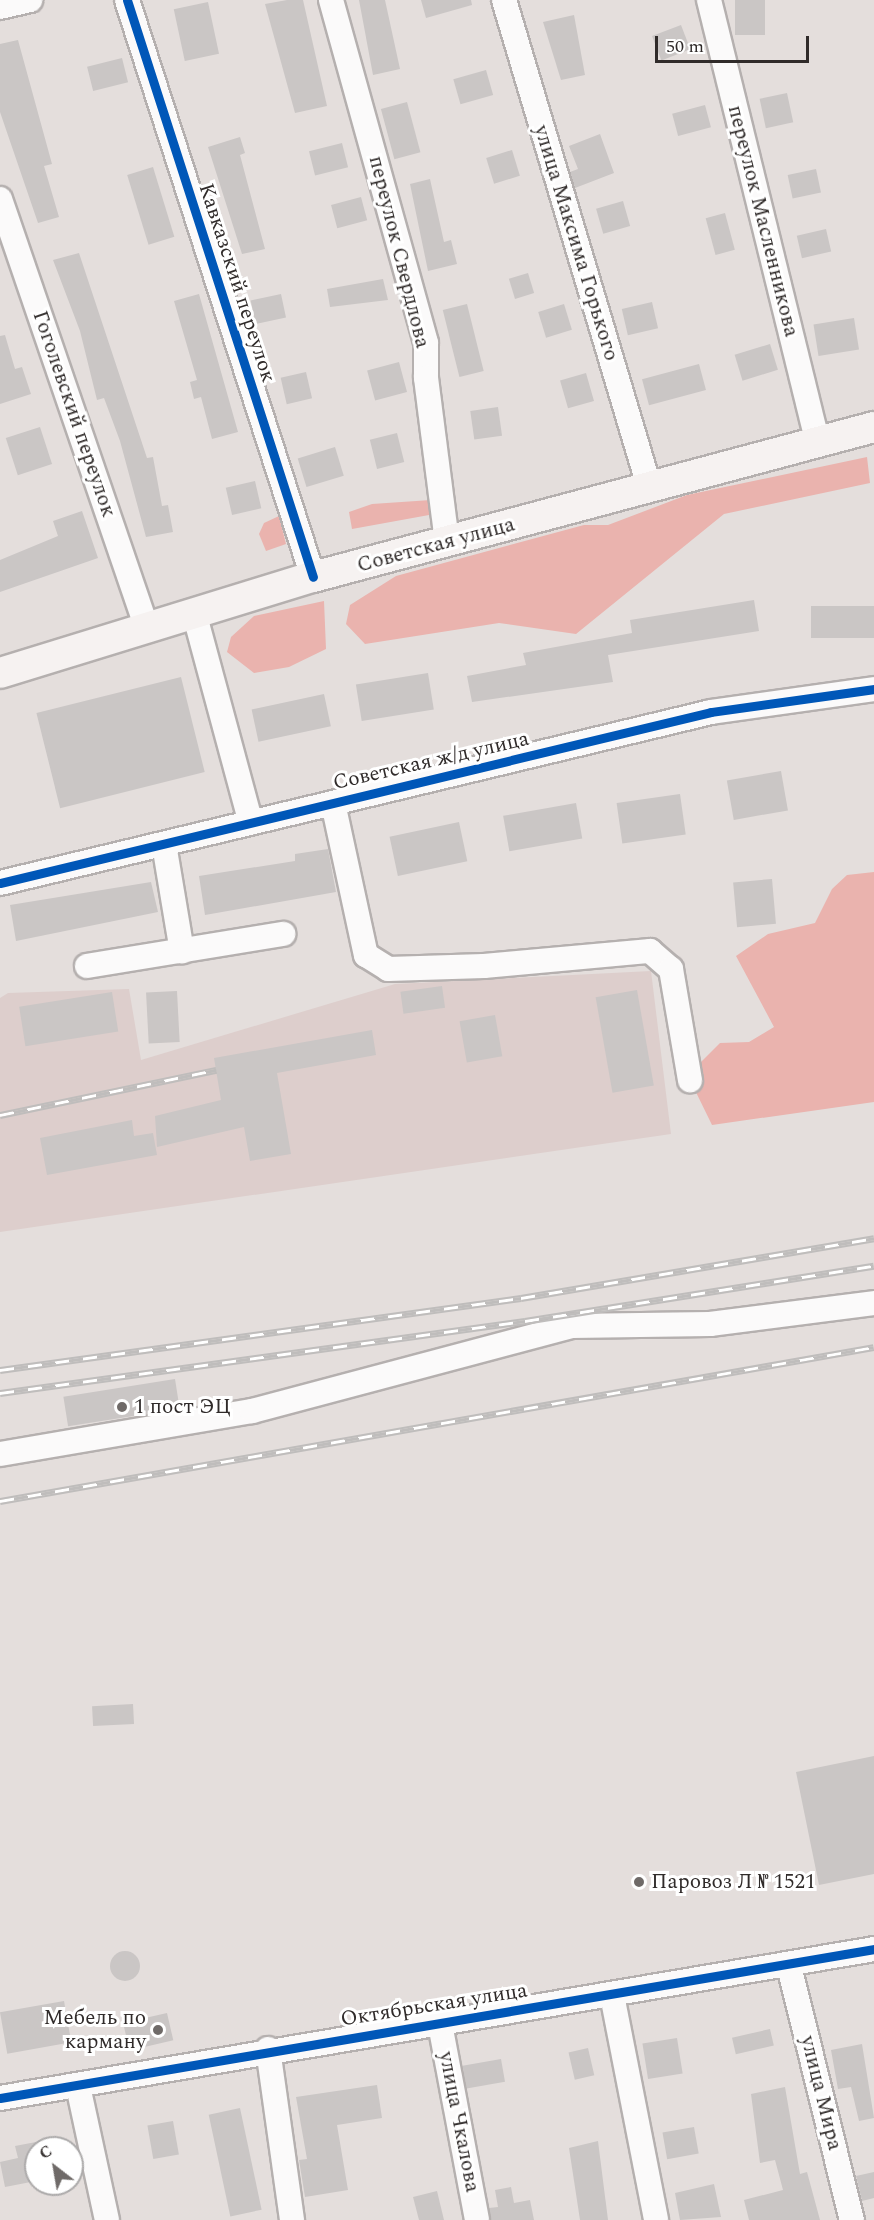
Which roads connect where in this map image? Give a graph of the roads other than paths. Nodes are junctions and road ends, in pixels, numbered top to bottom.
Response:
1 (30, 0) edge
2 (127, 0) edge
3 (332, 0) edge
4 (504, 0) edge
5 (709, 0) edge
6 (0, 7) edge
7 (0, 199) edge
8 (874, 427) edge
9 (817, 441) junction
10 (649, 486) junction
11 (447, 543) junction
12 (313, 577) junction
13 (195, 616) junction
14 (147, 629) junction
15 (0, 673) edge
16 (874, 689) edge
17 (333, 803) junction
18 (251, 823) junction
19 (164, 844) junction
20 (0, 883) edge
21 (283, 934) dead end
22 (182, 951) junction
23 (87, 966) dead end
24 (690, 1080) dead end
25 (874, 1303) edge
26 (0, 1454) edge
27 (874, 1949) edge
28 (789, 1966) junction
29 (612, 1995) junction
30 (440, 2024) junction
31 (268, 2049) junction
32 (78, 2086) junction
33 (0, 2098) edge
34 (107, 2220) edge
35 (292, 2220) edge
36 (477, 2220) edge
37 (656, 2220) edge
38 (852, 2220) edge

1 - 6 street
2 - 12 street, Кавказский переулок
3 - 11 street, переулок Свердлова
4 - 10 street, улица Максима Горького
5 - 9 street, переулок Масленникова
7 - 14 street, Гоголевский переулок
8 - 9 main road, Советская улица
9 - 10 main road, Советская улица
10 - 11 main road, Советская улица
11 - 12 main road, Советская улица
12 - 13 main road, Советская улица
13 - 14 main road, Советская улица
13 - 18 street
14 - 15 main road, Советская улица
16 - 17 street, Советская ж/д улица
17 - 18 street, Советская ж/д улица
17 - 24 street
18 - 19 street, Советская ж/д улица
19 - 20 street, Советская ж/д улица
19 - 22 street
21 - 22 street
22 - 23 street
25 - 26 street
27 - 28 street, Октябрьская улица
28 - 29 street, Октябрьская улица
28 - 38 street, улица Мира
29 - 30 street, Октябрьская улица
29 - 37 street
30 - 31 street, Октябрьская улица
30 - 36 street, улица Чкалова
31 - 32 street, Октябрьская улица
31 - 35 street
32 - 33 street, Октябрьская улица
32 - 34 street

